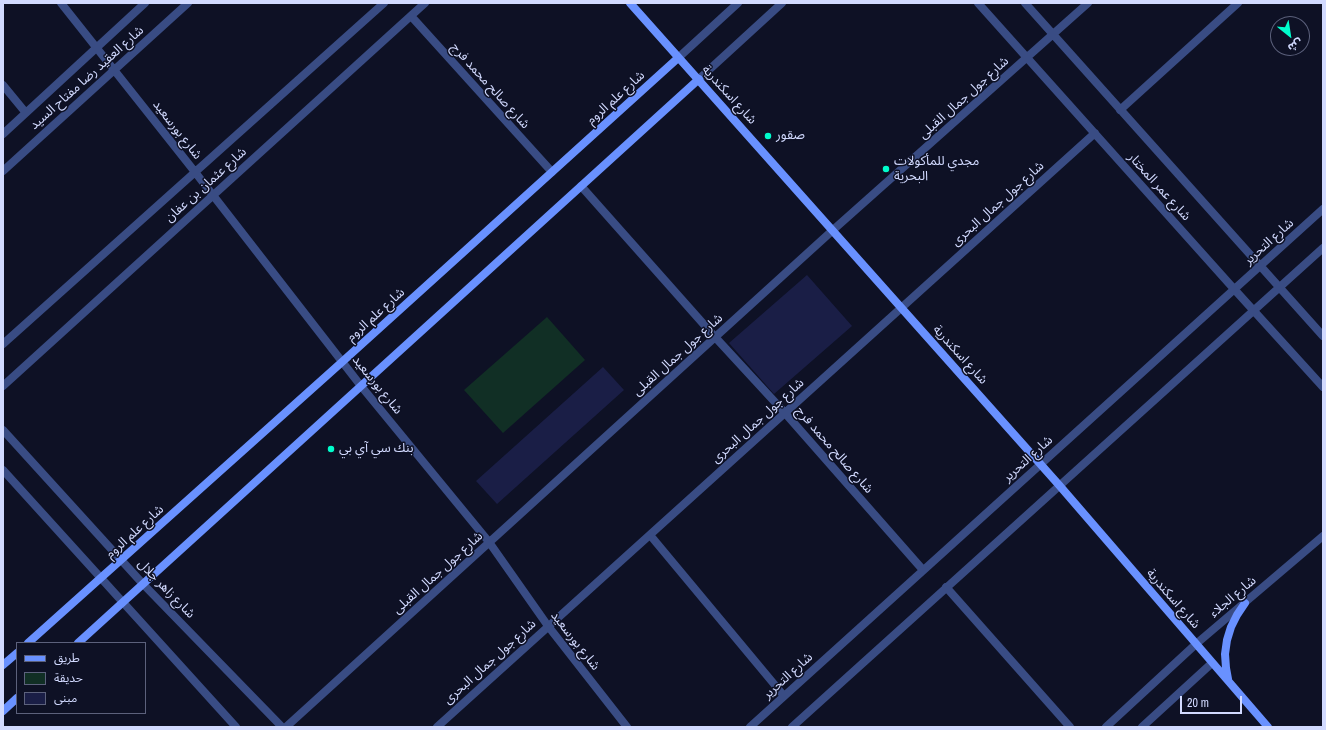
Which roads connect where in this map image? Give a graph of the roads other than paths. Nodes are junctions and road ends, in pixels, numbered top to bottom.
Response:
1 (61, 3) edge
2 (146, 3) edge
3 (188, 3) edge
4 (384, 3) edge
5 (425, 3) edge
6 (630, 3) edge
7 (738, 3) edge
8 (782, 3) edge
9 (978, 3) edge
10 (1025, 3) edge
11 (1088, 3) edge
12 (1238, 3) edge
13 (411, 16) junction
14 (1053, 34) junction
15 (97, 48) junction
16 (1027, 57) junction
17 (678, 58) junction
18 (114, 70) junction
19 (699, 80) junction
20 (3, 85) edge
21 (1120, 110) junction
22 (26, 112) junction
23 (1095, 133) junction
24 (3, 134) edge
25 (3, 171) edge
26 (195, 172) junction
27 (552, 172) junction
28 (581, 186) junction
29 (213, 195) junction
30 (1323, 209) edge
31 (832, 230) junction
32 (1323, 248) edge
33 (1260, 266) junction
34 (1279, 287) junction
35 (1234, 289) junction
36 (901, 308) junction
37 (1253, 310) junction
38 (1323, 336) edge
39 (715, 337) junction
40 (3, 344) edge
41 (342, 362) junction
42 (3, 386) edge
43 (361, 386) junction
44 (1323, 387) edge
45 (785, 413) junction
46 (3, 430) edge
47 (1040, 464) junction
48 (3, 470) edge
49 (1059, 485) junction
50 (650, 535) junction
51 (1323, 536) edge
52 (489, 542) junction
53 (122, 560) junction
54 (923, 570) junction
55 (101, 578) junction
56 (143, 584) junction
57 (946, 587) junction
58 (123, 602) junction
59 (1245, 603) junction
60 (548, 626) junction
61 (29, 642) edge
62 (79, 642) edge
63 (1196, 644) junction
64 (16, 654) edge
65 (1212, 662) junction
66 (3, 665) edge
67 (1229, 682) junction
68 (784, 696) junction
69 (16, 699) edge
70 (3, 711) edge
71 (236, 727) edge
72 (282, 727) edge
73 (286, 727) edge
74 (437, 727) edge
75 (627, 727) edge
76 (750, 727) edge
77 (792, 727) edge
78 (1070, 727) edge
79 (1106, 727) edge
80 (1142, 727) edge
81 (1268, 727) edge

1 - 15 street, شارع بورسعيد
2 - 15 street, شارع العقيد رضا مفتاح السيد
3 - 18 street, شارع العقيد رضا مفتاح السيد
4 - 26 street, شارع عثمان بن عفان
5 - 13 street, شارع عثمان بن عفان
6 - 17 street, شارع اسكندرية
7 - 17 street, شارع علم الروم
8 - 19 street
9 - 16 street, شارع عمر المختار
10 - 14 street, شارع عمر المختار
11 - 14 street, شارع جول جمال القبلى
12 - 21 street
13 - 27 street, شارع صالح محمد فرج
13 - 29 street, شارع عثمان بن عفان
14 - 16 street, شارع جول جمال القبلى
14 - 21 street, شارع عمر المختار
15 - 18 street, شارع بورسعيد
15 - 22 street, شارع العقيد رضا مفتاح السيد
16 - 23 street, شارع عمر المختار
16 - 31 street, شارع جول جمال القبلى
17 - 19 street, شارع اسكندرية
17 - 27 street, شارع علم الروم
18 - 25 street, شارع العقيد رضا مفتاح السيد
18 - 26 street, شارع بورسعيد
19 - 28 street
19 - 31 street, شارع اسكندرية
20 - 22 street
21 - 33 street, شارع عمر المختار
22 - 24 street, شارع العقيد رضا مفتاح السيد
23 - 35 street, شارع عمر المختار
23 - 36 street, شارع جول جمال البحرى
26 - 29 street, شارع بورسعيد
26 - 40 street, شارع عثمان بن عفان
27 - 41 street, شارع علم الروم
28 - 39 street, شارع صالح محمد فرج
28 - 43 street
29 - 41 street, شارع بورسعيد
29 - 42 street, شارع عثمان بن عفان
30 - 33 street, شارع التحرير
31 - 36 street, شارع اسكندرية
31 - 39 street, شارع جول جمال القبلى
32 - 34 street
33 - 34 street, شارع عمر المختار
33 - 35 street, شارع التحرير
34 - 37 street
34 - 38 street, شارع عمر المختار
35 - 37 street, شارع عمر المختار
35 - 47 street, شارع التحرير
36 - 45 street, شارع جول جمال البحرى
36 - 47 street, شارع اسكندرية
37 - 44 street, شارع عمر المختار
37 - 49 street
39 - 45 street, شارع صالح محمد فرج
39 - 52 street, شارع جول جمال القبلى
41 - 43 street, شارع بورسعيد
41 - 53 street, شارع علم الروم
43 - 52 street, شارع بورسعيد
43 - 56 street
45 - 50 street, شارع جول جمال البحرى
45 - 54 street, شارع صالح محمد فرج
46 - 53 street, شارع زاهر جلال
47 - 49 street, شارع اسكندرية
47 - 54 street, شارع التحرير
48 - 55 street
49 - 57 street
49 - 63 street, شارع اسكندرية
50 - 60 street, شارع جول جمال البحرى
50 - 68 street
51 - 59 street, شارع الجلاء
52 - 60 street, شارع بورسعيد
52 - 73 street, شارع جول جمال القبلى
53 - 55 street, شارع علم الروم
53 - 56 street, شارع زاهر جلال
54 - 68 street, شارع التحرير
55 - 58 street
55 - 61 street, شارع علم الروم
56 - 58 street
56 - 72 street, شارع زاهر جلال
57 - 77 street
57 - 78 street
58 - 62 street
58 - 71 street
59 - 63 street, شارع الجلاء
59 - 67 street
60 - 74 street, شارع جول جمال البحرى
60 - 75 street, شارع بورسعيد
63 - 65 street, شارع اسكندرية
63 - 79 street, شارع الجلاء
64 - 66 street
65 - 67 street, شارع اسكندرية
65 - 80 street
67 - 81 street, شارع اسكندرية
68 - 76 street, شارع التحرير
69 - 70 street

